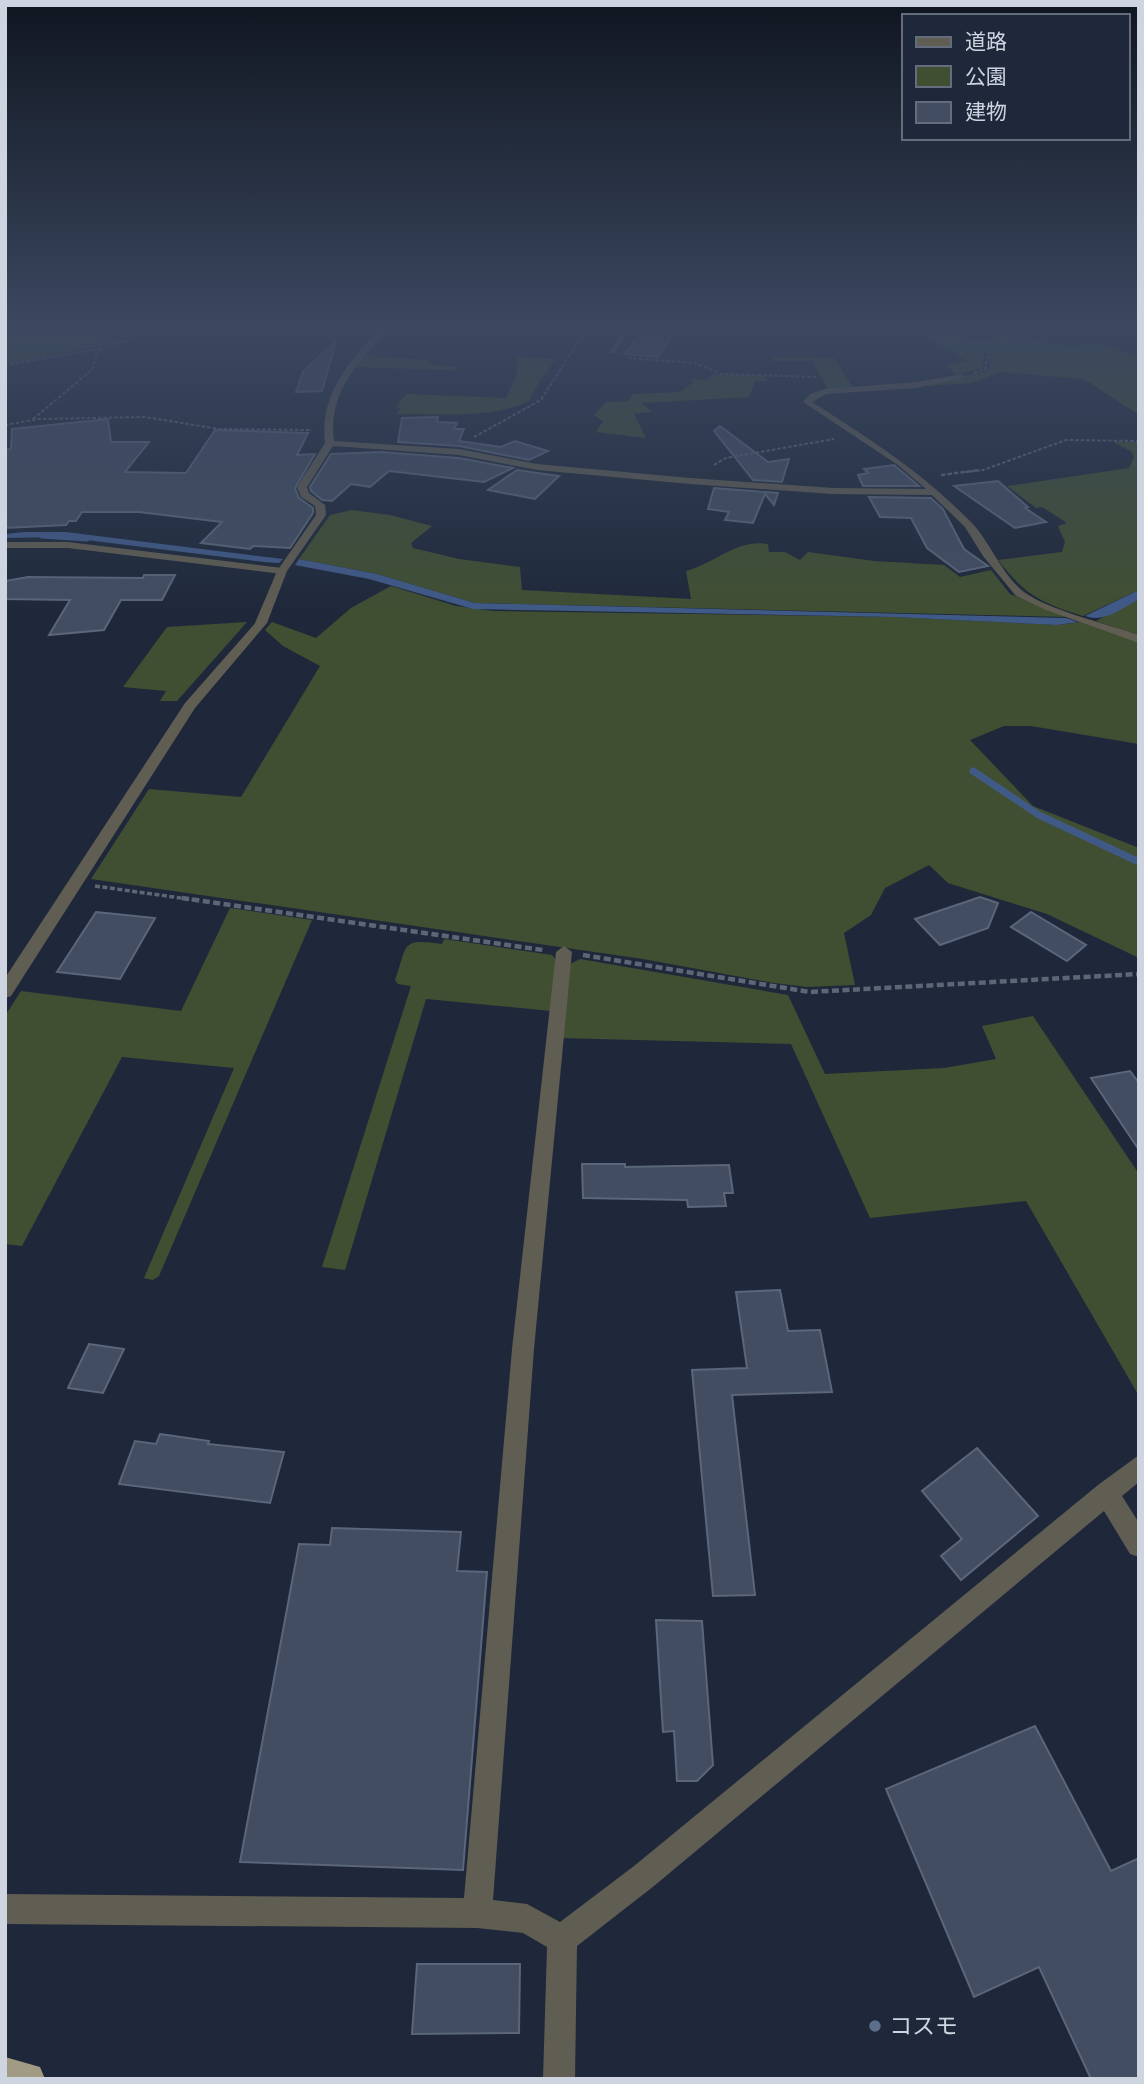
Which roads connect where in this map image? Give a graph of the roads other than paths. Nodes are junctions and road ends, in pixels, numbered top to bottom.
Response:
1 (330, 420) edge
2 (832, 420) edge
3 (473, 437) road end
4 (330, 443) junction
5 (459, 452) junction
6 (935, 492) junction
7 (5, 545) edge
8 (282, 571) junction
9 (1139, 639) edge
10 (564, 953) road end
11 (5, 992) edge
12 (1139, 1467) edge
13 (1106, 1493) junction
14 (1139, 1545) edge
15 (5, 1909) edge
16 (477, 1913) junction
17 (562, 1939) junction
18 (5, 2074) edge
19 (28, 2079) edge
20 (559, 2079) edge

1 - 4 street
2 - 6 street
3 - 5 street
4 - 5 street
4 - 8 street
5 - 6 street
6 - 9 street
7 - 8 street
8 - 11 street
10 - 16 street
12 - 13 street
13 - 14 street
13 - 17 street
15 - 16 street
16 - 17 street
17 - 20 street
18 - 19 highway

